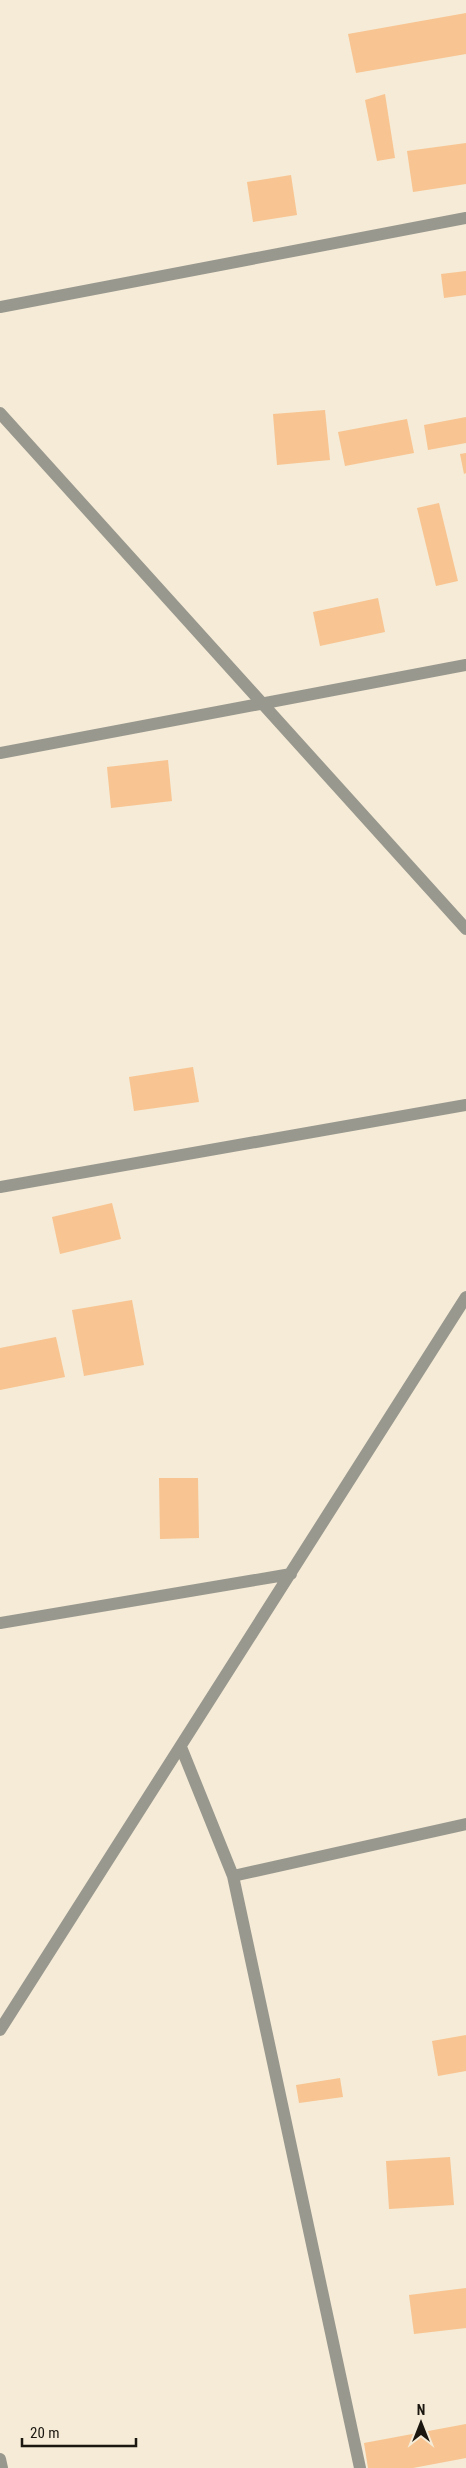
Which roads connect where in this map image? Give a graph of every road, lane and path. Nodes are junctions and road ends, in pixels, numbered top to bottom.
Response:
1 (466, 218) edge
2 (0, 307) edge
3 (0, 413) edge
4 (466, 666) edge
5 (263, 704) junction
6 (0, 753) edge
7 (466, 930) edge
8 (466, 1105) edge
9 (0, 1187) edge
10 (466, 1297) edge
11 (291, 1574) junction
12 (0, 1623) edge
13 (181, 1746) junction
14 (466, 1824) edge
15 (232, 1876) junction
16 (0, 2030) edge
17 (0, 2459) edge
18 (2, 2468) edge
19 (360, 2468) edge

1 - 2 street
3 - 5 street
4 - 5 street
5 - 6 street
5 - 7 street
8 - 9 street
10 - 11 street
11 - 12 street
11 - 13 street
13 - 15 street
13 - 16 street
14 - 15 street
15 - 19 street
17 - 18 street

